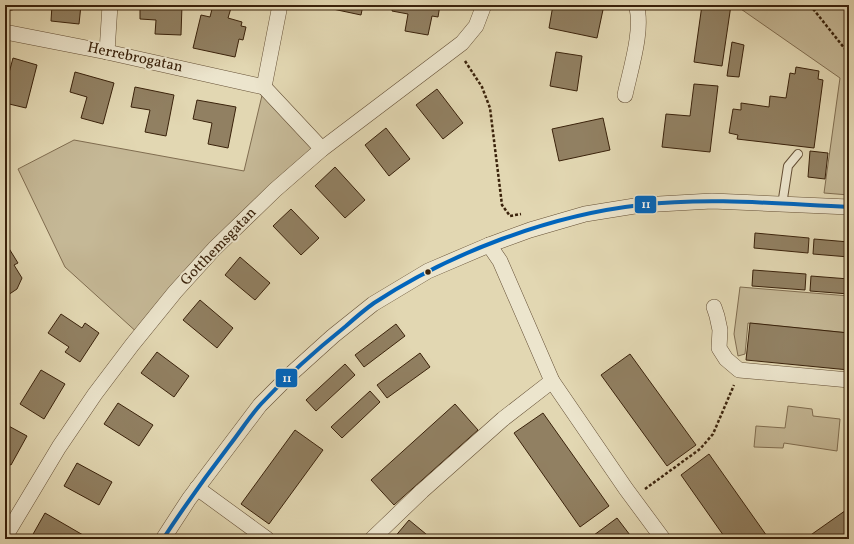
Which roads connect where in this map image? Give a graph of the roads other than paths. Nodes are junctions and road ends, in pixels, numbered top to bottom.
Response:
1 (110, 5) edge
2 (280, 5) edge
3 (484, 5) edge
4 (636, 5) edge
5 (5, 32) edge
6 (107, 52) junction
7 (264, 87) junction
8 (625, 95) dead end
9 (322, 149) junction
10 (798, 154) dead end
11 (782, 205) junction
12 (849, 207) edge
13 (489, 245) junction
14 (714, 307) dead end
15 (849, 380) edge
16 (552, 381) junction
17 (197, 488) junction
18 (5, 537) edge
19 (163, 539) edge
20 (267, 539) edge
21 (372, 539) edge
22 (663, 539) edge

1 - 6 street
2 - 7 street
3 - 9 street, Gotthemsgatan
4 - 8 street
5 - 6 street, Herrebrogatan
6 - 7 street, Herrebrogatan
7 - 9 street
9 - 18 street, Gotthemsgatan
10 - 11 lane
11 - 12 street
11 - 13 street
13 - 16 street
13 - 17 street
14 - 15 street
16 - 21 street
16 - 22 street
17 - 19 street
17 - 20 street

